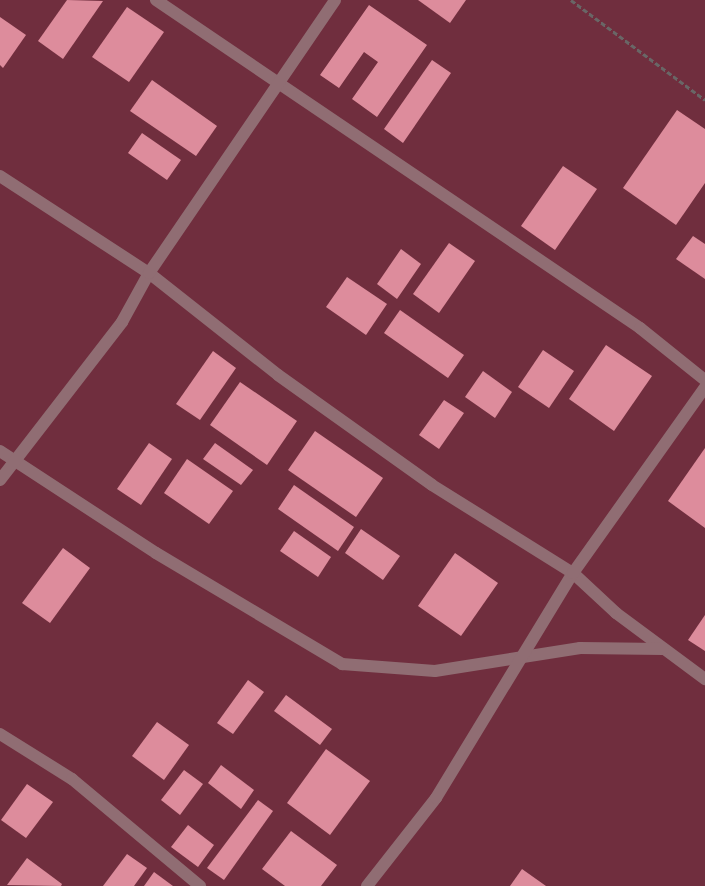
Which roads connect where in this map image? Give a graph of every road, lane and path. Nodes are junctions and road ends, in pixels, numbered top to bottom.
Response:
1 (156, 0) edge
2 (334, 0) edge
3 (571, 0) edge
4 (276, 85) junction
5 (705, 100) edge
6 (0, 176) edge
7 (149, 273) junction
8 (705, 380) edge
9 (705, 387) edge
10 (0, 451) edge
11 (14, 460) junction
12 (0, 480) edge
13 (573, 573) junction
14 (663, 649) junction
15 (517, 662) junction
16 (705, 679) edge
17 (0, 734) edge
18 (200, 886) edge
19 (367, 886) edge

1 - 4 street
2 - 4 street
3 - 5 path
4 - 7 street
4 - 8 street
6 - 7 street
7 - 11 street
7 - 13 street
9 - 13 street
10 - 11 street
11 - 12 street
11 - 15 street
13 - 14 street
13 - 15 street
14 - 15 street
14 - 16 street
15 - 19 street
17 - 18 street

